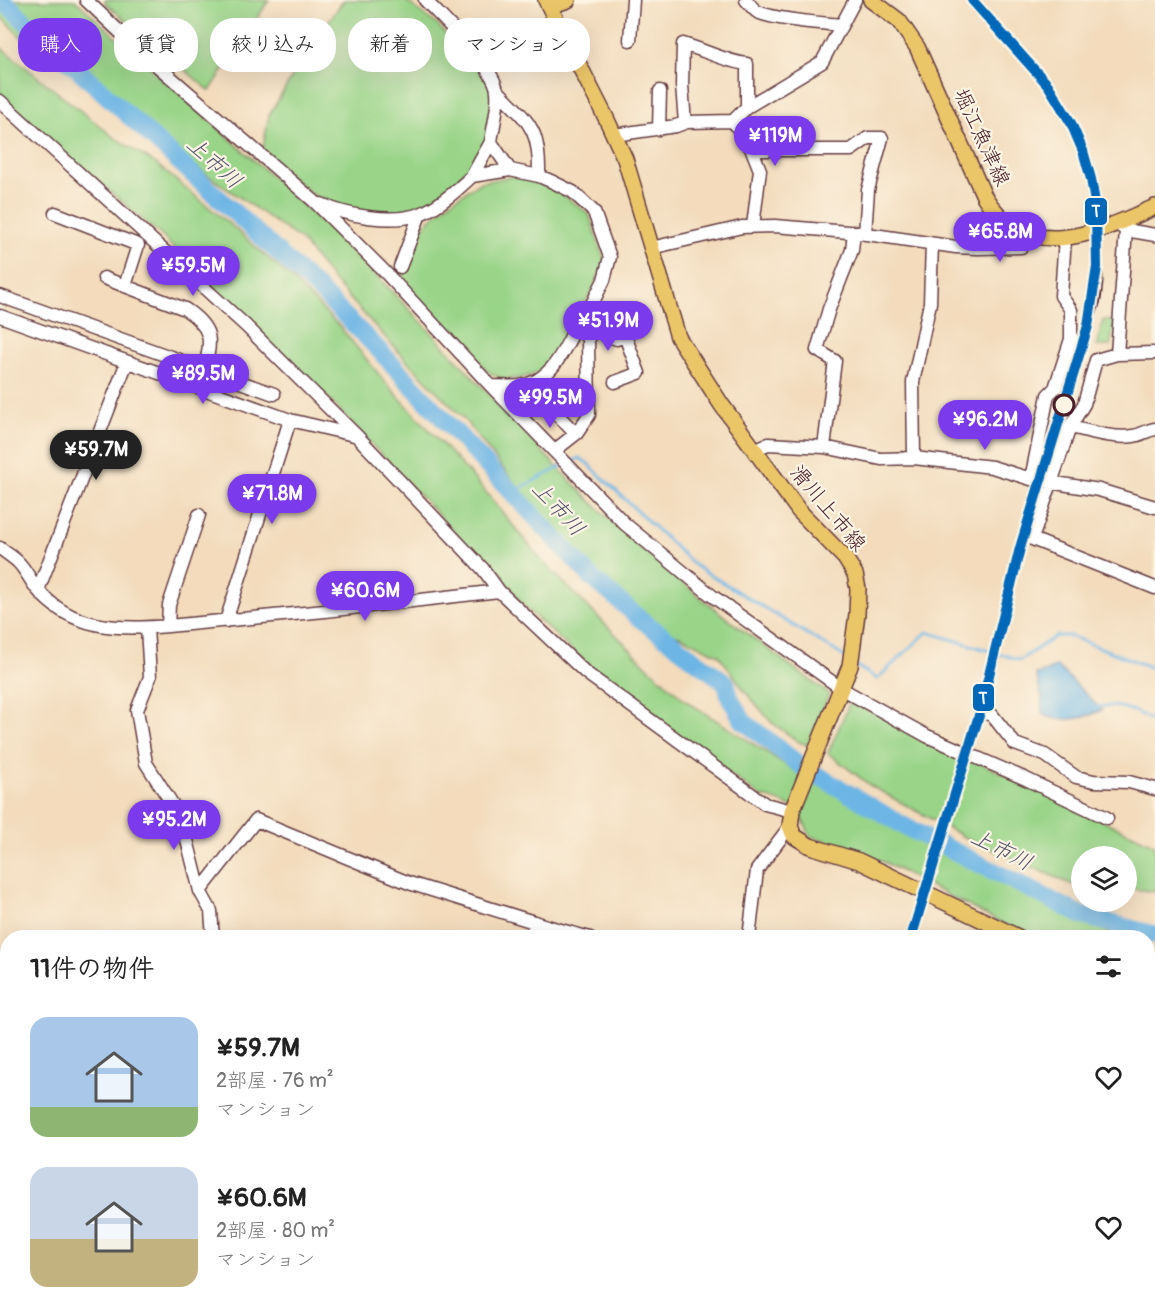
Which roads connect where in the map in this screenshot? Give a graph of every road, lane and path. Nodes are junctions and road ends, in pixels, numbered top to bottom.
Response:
1 (86, 0) edge
2 (425, 0) edge
3 (568, 0) edge
4 (633, 0) edge
5 (746, 0) edge
6 (855, 0) edge
7 (871, 0) edge
8 (548, 3) edge
9 (841, 25) junction
10 (630, 40) dead end
11 (497, 90) junction
12 (660, 91) dead end
13 (0, 100) edge
14 (747, 107) junction
15 (733, 121) junction
16 (685, 123) junction
17 (659, 129) junction
18 (614, 135) junction
19 (490, 142) junction
20 (752, 150) junction
21 (510, 170) junction
22 (472, 176) junction
23 (538, 176) junction
24 (314, 201) junction
25 (1155, 207) edge
26 (55, 213) dead end
27 (420, 214) junction
28 (1004, 222) junction
29 (753, 226) junction
30 (1121, 227) junction
31 (859, 233) junction
32 (1155, 235) edge
33 (1065, 238) junction
34 (932, 244) junction
35 (1022, 247) dead end
36 (651, 248) junction
37 (978, 248) junction
38 (400, 267) dead end
39 (104, 278) dead end
40 (125, 286) junction
41 (0, 296) edge
42 (593, 302) junction
43 (0, 316) edge
44 (578, 323) junction
45 (1155, 353) edge
46 (1117, 354) junction
47 (127, 362) junction
48 (204, 369) junction
49 (544, 375) junction
50 (615, 382) dead end
51 (491, 386) junction
52 (520, 386) junction
53 (196, 387) junction
54 (274, 394) dead end
55 (546, 403) junction
56 (290, 420) junction
57 (1070, 426) junction
58 (1155, 428) edge
59 (576, 434) junction
60 (356, 435) junction
61 (824, 447) junction
62 (756, 449) junction
63 (554, 451) junction
64 (914, 458) junction
65 (1031, 478) junction
66 (1050, 482) junction
67 (1155, 507) edge
68 (199, 515) dead end
69 (0, 549) edge
70 (1155, 588) edge
71 (38, 590) junction
72 (499, 591) junction
73 (226, 621) junction
74 (168, 626) junction
75 (147, 628) junction
76 (842, 689) junction
77 (980, 712) dead end
78 (1155, 789) edge
79 (791, 818) junction
80 (1107, 818) dead end
81 (200, 891) junction
82 (535, 922) junction
83 (212, 930) edge
84 (533, 930) edge
85 (563, 930) edge
86 (750, 930) edge
87 (1003, 930) edge

1 - 24 street
2 - 11 street
3 - 8 main road
4 - 10 street
5 - 9 street
6 - 9 street
7 - 28 main road, 堀江魚津線
8 - 18 main road, 滑川上市線
9 - 14 street
11 - 19 street
11 - 23 street
12 - 17 street
13 - 60 street
14 - 15 street
14 - 16 street
15 - 16 street
15 - 20 street
16 - 17 street
17 - 18 street
18 - 36 main road, 滑川上市線
19 - 21 street
19 - 22 street
20 - 29 street
20 - 31 street
21 - 22 street
21 - 23 street
22 - 27 street
23 - 42 street
24 - 27 street
24 - 51 street
25 - 30 main road
26 - 40 street
27 - 38 street
28 - 33 main road
28 - 37 street
29 - 31 street
29 - 36 street
30 - 32 street
30 - 33 main road
30 - 46 street
31 - 34 street
31 - 61 street
33 - 65 street
34 - 37 street
34 - 64 street
35 - 37 street
36 - 62 main road, 滑川上市線
39 - 40 street
40 - 48 street
41 - 48 street
42 - 44 street
42 - 50 street
43 - 47 street
44 - 49 street
44 - 59 street
45 - 46 street
46 - 57 street
47 - 53 street
47 - 71 street
48 - 53 street
48 - 54 street
49 - 52 street
49 - 55 street
51 - 52 street
51 - 63 street
52 - 55 street
53 - 56 street
55 - 59 street
56 - 60 street
56 - 73 street
57 - 58 street
57 - 66 street
59 - 63 street
60 - 72 street
61 - 62 street
61 - 64 street
62 - 76 main road, 滑川上市線
63 - 76 street
64 - 65 street
65 - 66 street
66 - 67 street
66 - 70 street
68 - 74 street
69 - 71 street
71 - 75 street
72 - 73 street
72 - 79 street
73 - 74 street
74 - 75 street
75 - 81 street
76 - 79 main road, 滑川上市線
76 - 80 street
77 - 78 street
79 - 86 street
79 - 87 main road
81 - 82 street
81 - 83 street
82 - 84 street
82 - 85 street

